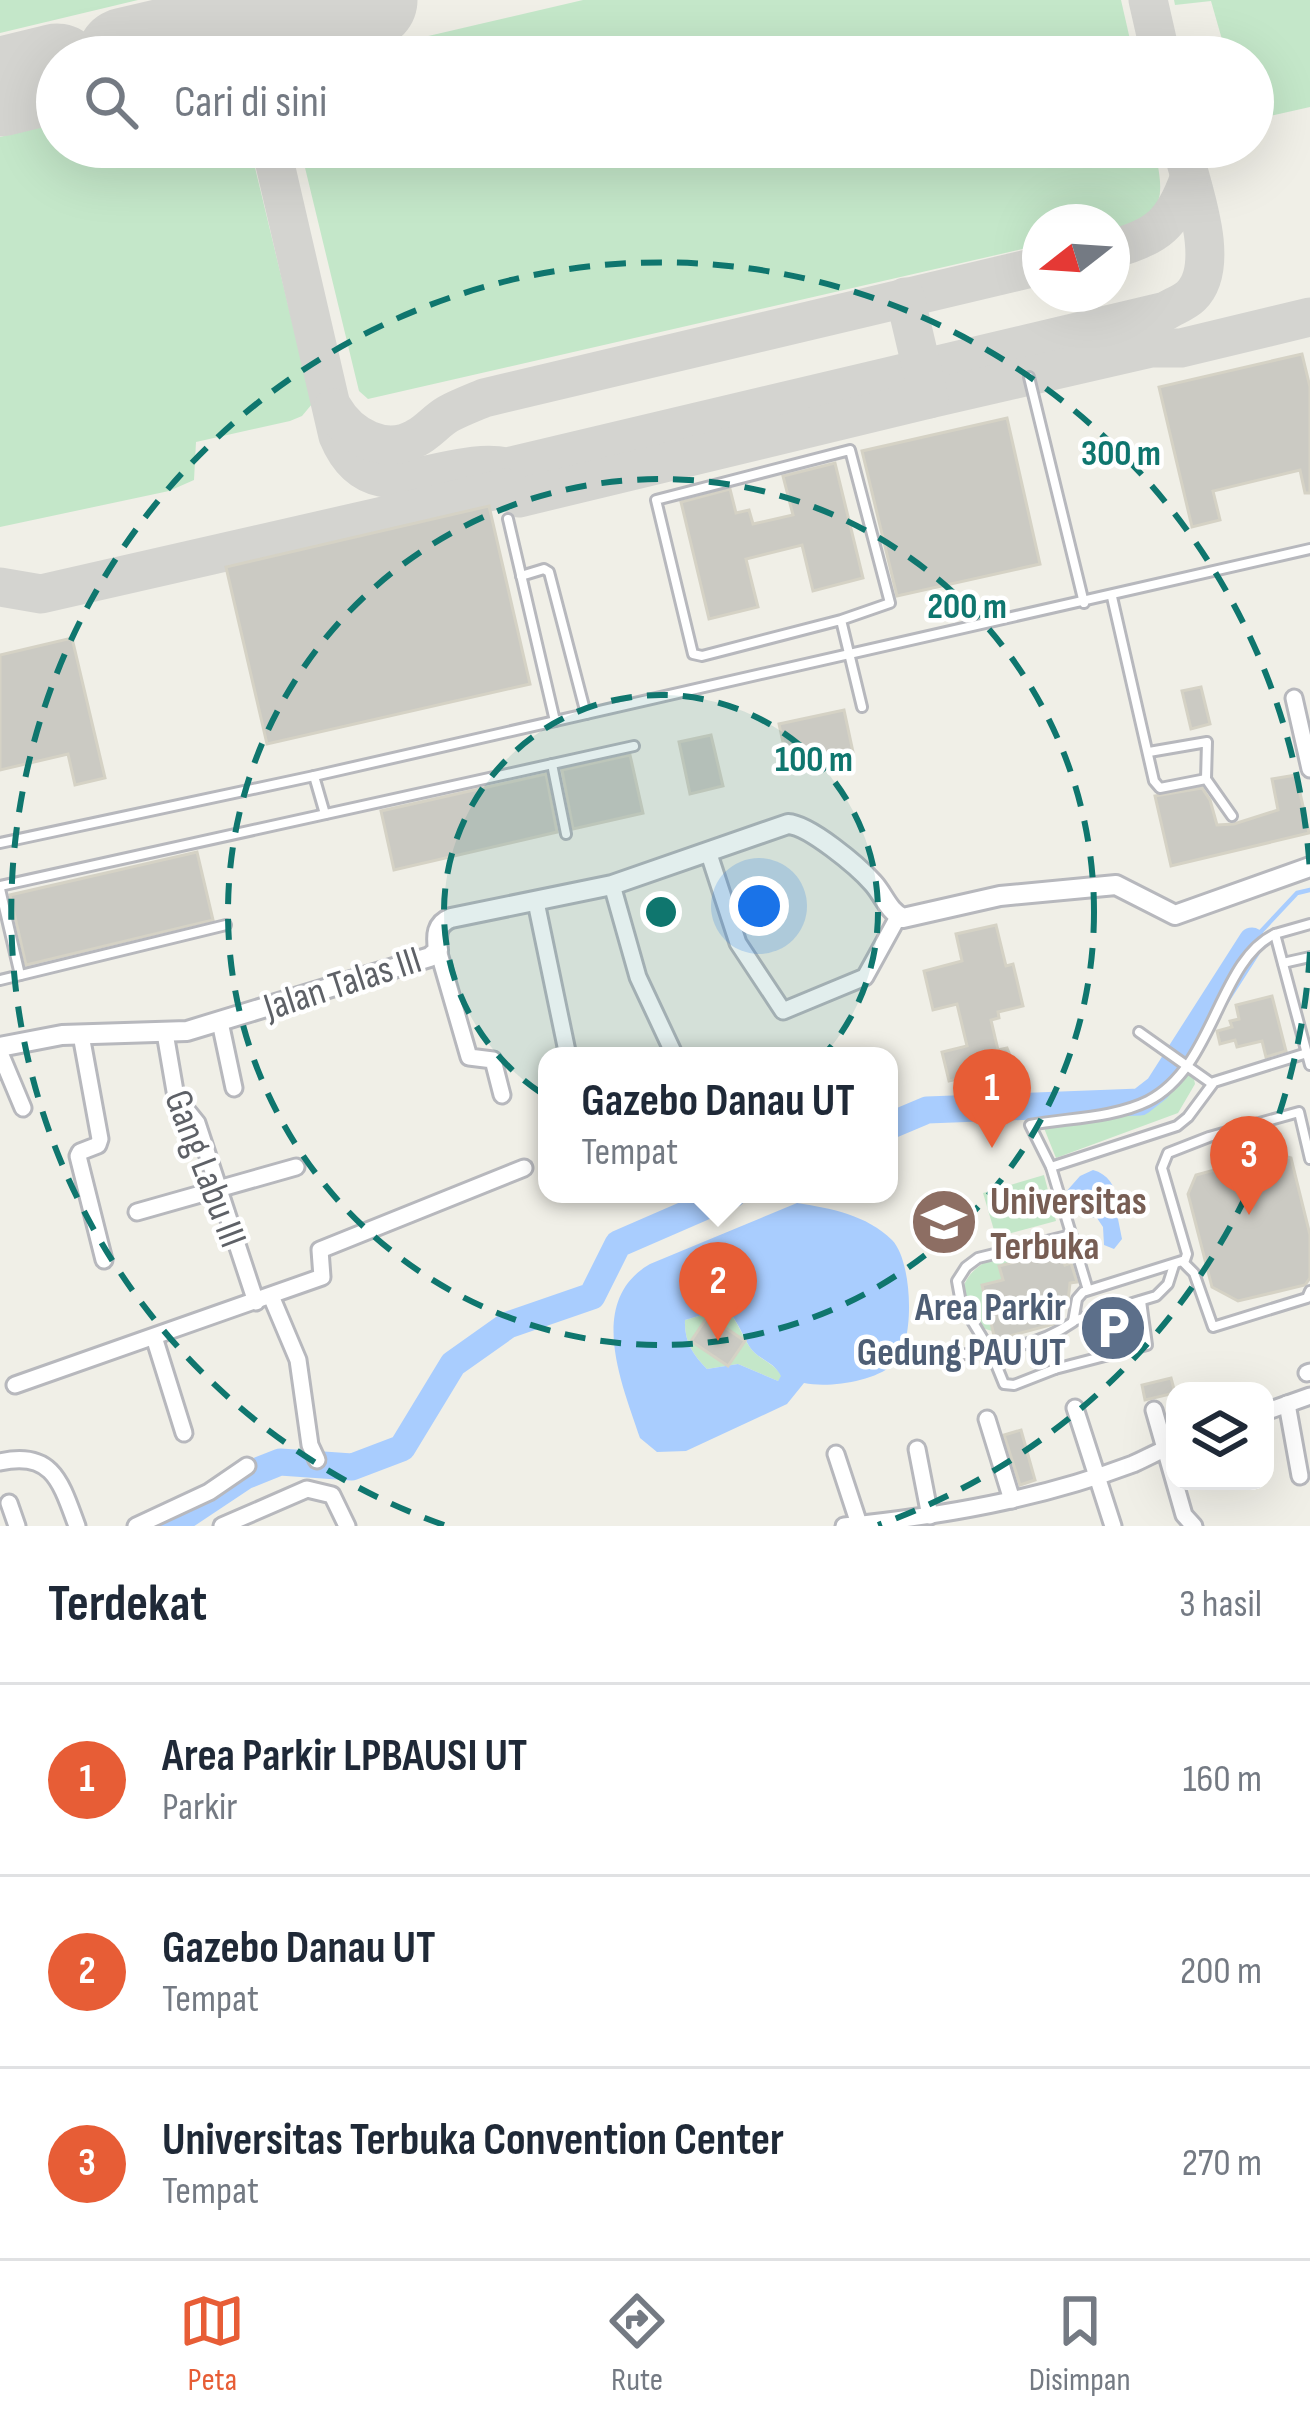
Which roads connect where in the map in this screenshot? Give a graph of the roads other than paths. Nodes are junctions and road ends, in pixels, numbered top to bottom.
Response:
1 (1029, 376) dead end
2 (508, 519) dead end
3 (1310, 549) edge
4 (521, 576) junction
5 (1112, 597) junction
6 (1084, 603) junction
7 (841, 620) junction
8 (849, 652) junction
9 (1294, 698) dead end
10 (862, 707) dead end
11 (586, 714) junction
12 (555, 722) junction
13 (634, 746) dead end
14 (1149, 752) junction
15 (553, 764) junction
16 (1310, 770) edge
17 (314, 776) junction
18 (1207, 779) junction
19 (326, 814) junction
20 (1232, 816) dead end
21 (566, 834) dead end
22 (0, 843) edge
23 (708, 851) junction
24 (1310, 867) edge
25 (612, 885) junction
26 (0, 887) edge
27 (536, 902) junction
28 (898, 917) junction
29 (1310, 924) edge
30 (226, 925) dead end
31 (1275, 934) junction
32 (439, 950) junction
33 (1310, 957) edge
34 (1283, 963) junction
35 (20, 975) junction
36 (0, 980) edge
37 (220, 1022) junction
38 (1139, 1032) dead end
39 (165, 1033) junction
40 (81, 1035) junction
41 (566, 1047) edge
42 (671, 1047) edge
43 (0, 1050) edge
44 (1307, 1053) junction
45 (1190, 1065) junction
46 (1310, 1065) edge
47 (1211, 1084) junction
48 (235, 1088) dead end
49 (502, 1095) dead end
50 (23, 1108) dead end
51 (1310, 1158) edge
52 (1051, 1166) junction
53 (296, 1167) dead end
54 (524, 1168) dead end
55 (218, 1187) junction
56 (137, 1212) dead end
57 (1071, 1235) junction
58 (104, 1260) dead end
59 (1178, 1263) junction
60 (1088, 1290) junction
61 (1310, 1291) edge
62 (264, 1299) junction
63 (1141, 1301) junction
64 (1073, 1322) junction
65 (154, 1337) junction
66 (1045, 1339) junction
67 (992, 1352) junction
68 (944, 1356) dead end
69 (1055, 1369) junction
70 (15, 1385) dead end
71 (1310, 1396) edge
72 (1287, 1404) junction
73 (1076, 1408) dead end
74 (1274, 1409) edge
75 (1154, 1410) dead end
76 (987, 1419) dead end
77 (184, 1433) dead end
78 (1166, 1437) edge
79 (1166, 1448) edge
80 (917, 1449) dead end
81 (836, 1454) dead end
82 (316, 1460) dead end
83 (0, 1462) edge
84 (247, 1466) dead end
85 (1099, 1474) junction
86 (1300, 1476) dead end
87 (1179, 1490) edge
88 (1012, 1500) junction
89 (9, 1503) dead end
90 (262, 1509) junction
91 (930, 1516) junction
92 (964, 1518) edge
93 (859, 1525) edge
94 (1190, 1525) edge
95 (17, 1526) edge
96 (77, 1526) edge
97 (136, 1526) edge
98 (222, 1526) edge
99 (270, 1526) edge
100 (346, 1526) edge
101 (844, 1526) edge
102 (1113, 1526) edge

1 - 6 lane
2 - 4 lane
3 - 5 lane
4 - 11 lane
4 - 12 lane
5 - 6 lane
5 - 14 lane
6 - 8 lane
7 - 7 lane
7 - 8 lane
8 - 10 lane
8 - 11 lane
9 - 16 street
11 - 12 lane
12 - 17 lane
13 - 15 lane
14 - 18 lane
14 - 18 lane
15 - 19 lane
15 - 21 lane
17 - 19 lane
17 - 22 lane
18 - 20 lane
19 - 26 lane
23 - 25 street, Jalan Talas III
23 - 28 street, Jalan Talas III
23 - 28 street
24 - 28 street
25 - 27 street, Jalan Talas III
25 - 42 street
26 - 35 lane
27 - 32 street, Jalan Talas III
27 - 41 street
29 - 31 lane
30 - 35 lane
31 - 34 lane
31 - 45 lane
32 - 37 street, Jalan Talas III
32 - 49 street
33 - 34 lane
34 - 44 lane
35 - 36 lane
37 - 39 street, Jalan Talas III
37 - 48 street
38 - 45 lane
39 - 40 street, Jalan Talas III
39 - 55 street, Gang Labu III
40 - 43 street, Jalan Talas III
40 - 58 street
43 - 50 street
44 - 46 lane
44 - 47 lane
45 - 47 lane
45 - 52 lane
47 - 52 lane
51 - 59 lane
52 - 57 lane
53 - 55 street
54 - 62 street
55 - 56 street
55 - 62 street, Gang Labu III
57 - 60 lane
57 - 67 lane
59 - 60 lane
59 - 61 lane
59 - 63 lane
60 - 64 lane
62 - 65 street
62 - 82 street, Gang Labu III
63 - 64 lane
63 - 69 lane
64 - 66 lane
65 - 70 street
65 - 77 street
66 - 67 lane
66 - 69 lane
67 - 68 lane
67 - 69 lane
71 - 72 street
72 - 74 street
72 - 86 street
73 - 85 street
75 - 78 street
76 - 88 street
79 - 85 street
80 - 91 street
81 - 93 street
83 - 96 street
84 - 97 street
85 - 88 street
85 - 102 street
87 - 94 street
88 - 92 street
89 - 95 street
90 - 98 street
90 - 99 street
90 - 100 street
91 - 92 street
91 - 93 street
93 - 101 street

